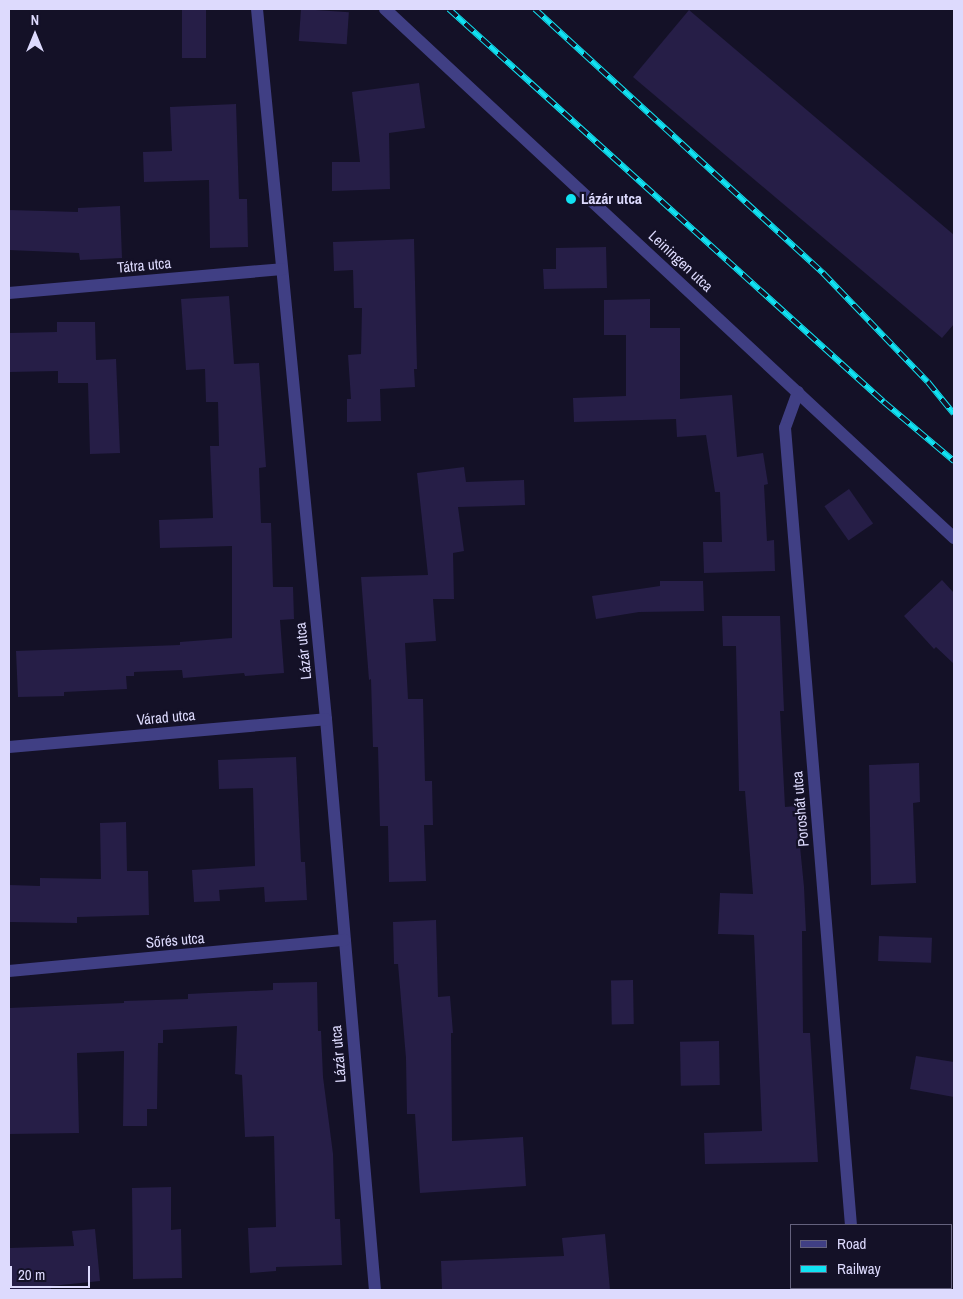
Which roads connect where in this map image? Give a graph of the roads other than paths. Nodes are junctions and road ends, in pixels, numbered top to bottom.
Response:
1 (257, 9) edge
2 (385, 9) edge
3 (282, 269) junction
4 (9, 293) edge
5 (798, 392) junction
6 (954, 538) edge
7 (326, 719) junction
8 (9, 747) edge
9 (345, 940) junction
10 (9, 971) edge
11 (852, 1224) edge
12 (375, 1290) edge

1 - 3 street, Lázár utca
2 - 5 street, Leiningen utca
3 - 4 street, Tátra utca
3 - 7 street, Lázár utca
5 - 6 street, Leiningen utca
5 - 11 street, Poroshát utca
7 - 8 street, Várad utca
7 - 9 street, Lázár utca
9 - 10 street, Sőrés utca
9 - 12 street, Lázár utca

